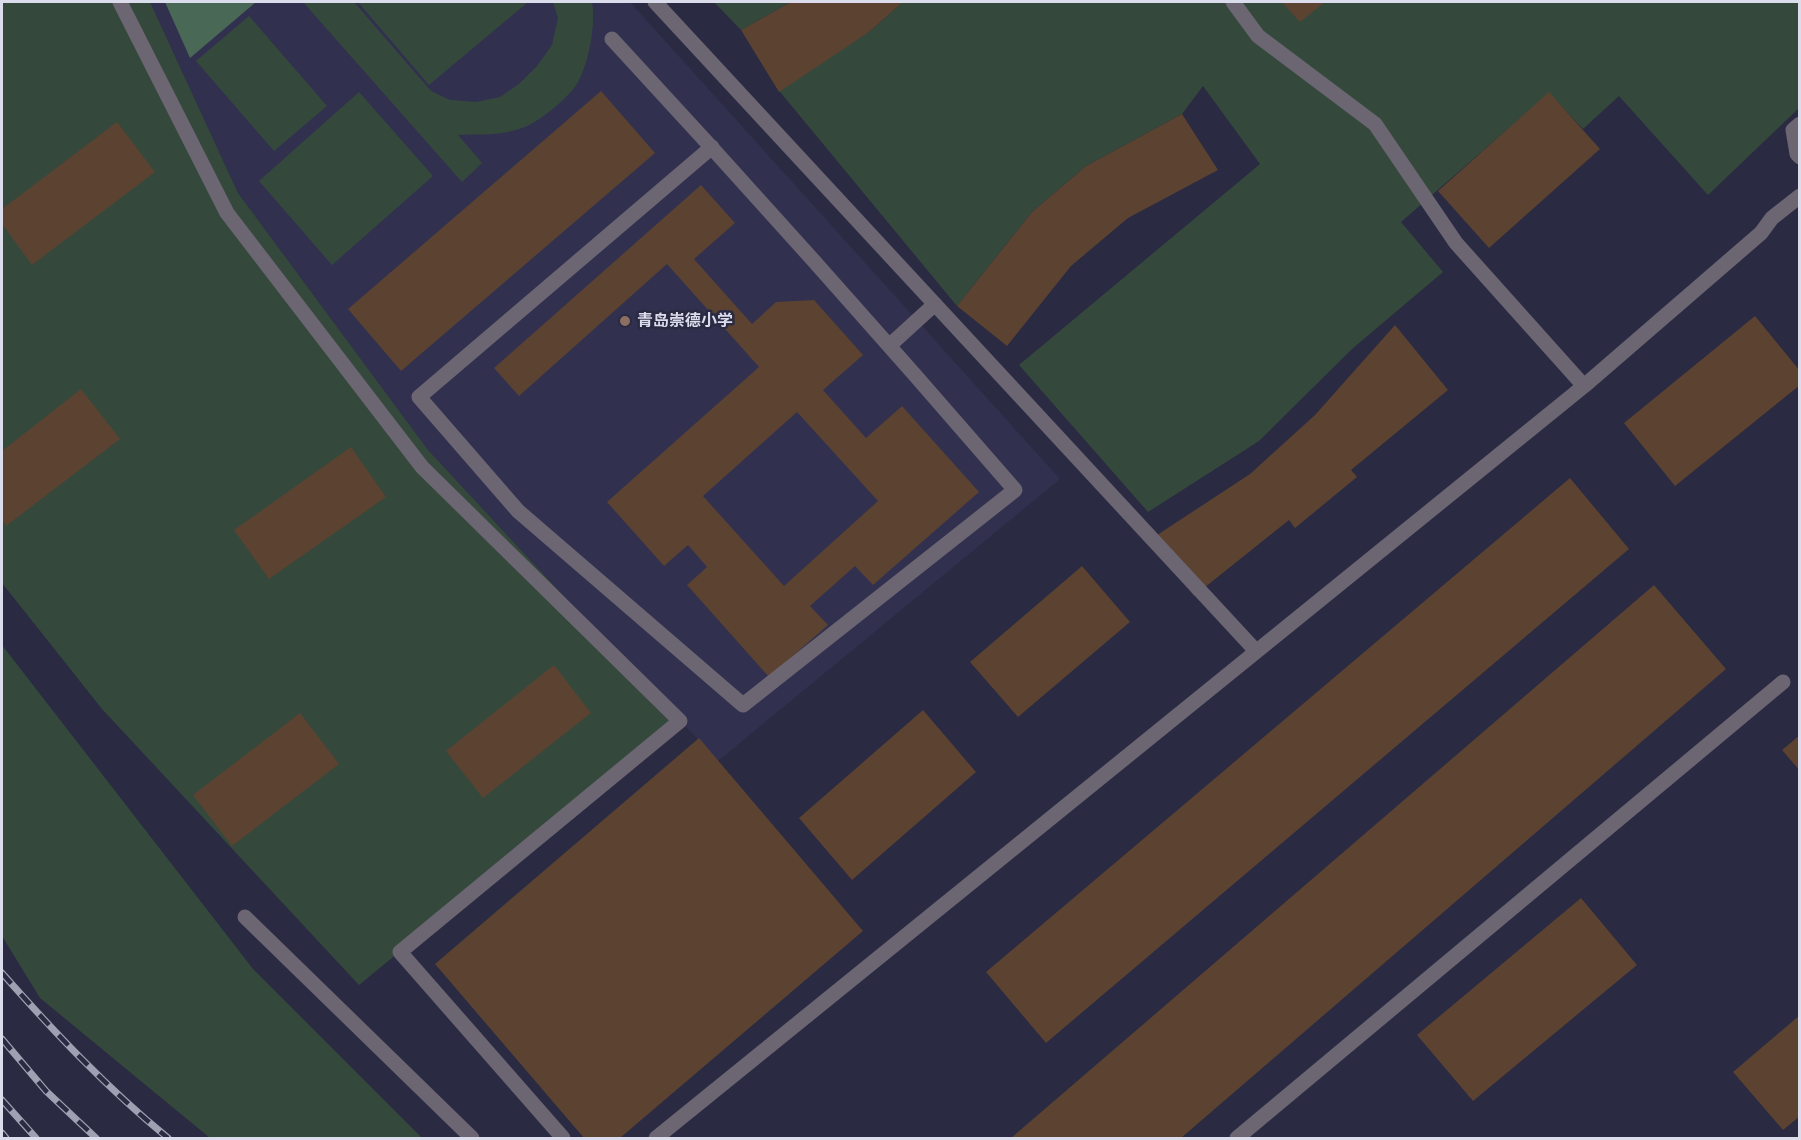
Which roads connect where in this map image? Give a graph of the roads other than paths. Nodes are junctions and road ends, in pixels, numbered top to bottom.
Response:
1 (120, 2) edge
2 (655, 2) edge
3 (1233, 2) edge
4 (612, 39) dead end
5 (1800, 124) edge
6 (712, 147) junction
7 (1800, 157) edge
8 (1800, 196) edge
9 (935, 304) junction
10 (890, 345) junction
11 (1584, 386) junction
12 (1256, 651) junction
13 (1783, 682) dead end
14 (245, 917) dead end
15 (472, 1138) edge
16 (563, 1138) edge
17 (656, 1138) edge
18 (1237, 1138) edge

1 - 16 street
2 - 9 street
3 - 11 street
4 - 6 street
5 - 7 street
6 - 10 street
6 - 10 street
8 - 11 street
9 - 10 street
9 - 12 street
11 - 12 street
12 - 17 street
13 - 18 street
14 - 15 street

